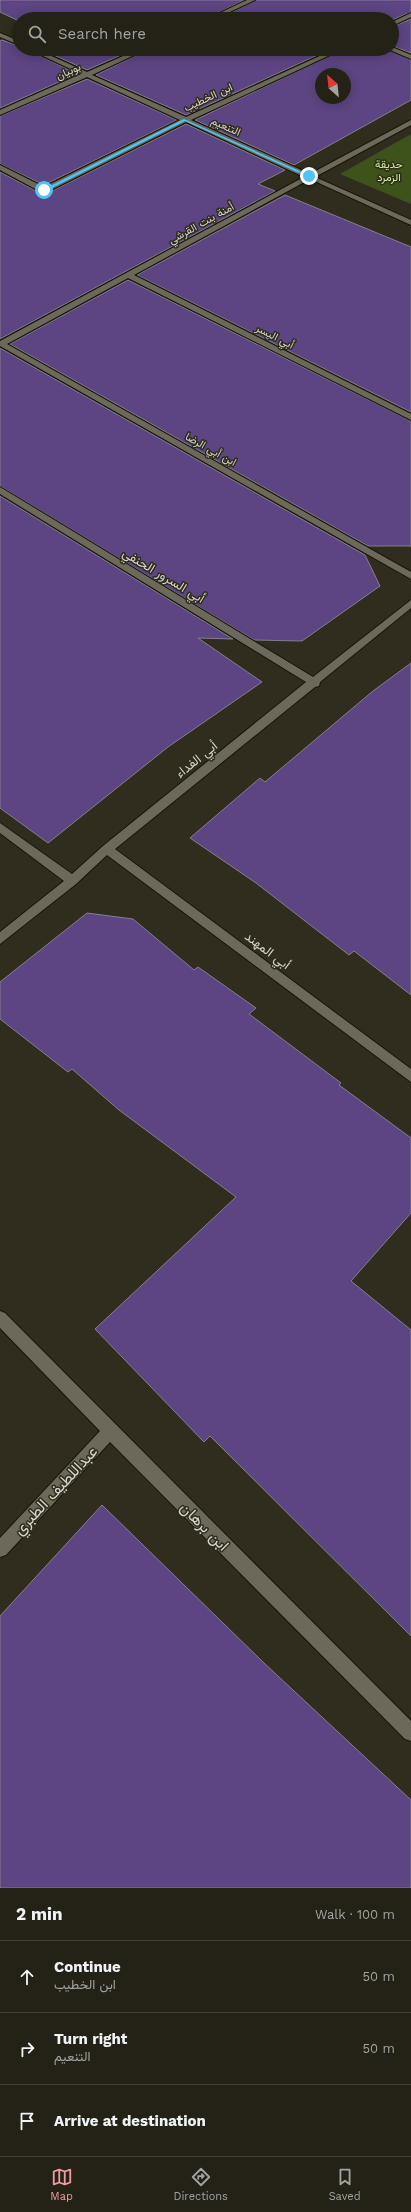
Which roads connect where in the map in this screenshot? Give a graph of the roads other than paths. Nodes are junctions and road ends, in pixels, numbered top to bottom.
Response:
1 (252, 0) edge
2 (225, 12) edge
3 (411, 15) edge
4 (399, 21) edge
5 (0, 34) edge
6 (12, 40) edge
7 (399, 52) edge
8 (47, 56) edge
9 (129, 56) edge
10 (325, 56) edge
11 (411, 57) edge
12 (88, 75) junction
13 (0, 113) edge
14 (185, 120) junction
15 (411, 122) edge
16 (0, 167) edge
17 (309, 176) junction
18 (411, 223) edge
19 (128, 276) junction
20 (0, 344) edge
21 (411, 417) edge
22 (0, 490) edge
23 (411, 576) edge
24 (411, 603) edge
25 (315, 683) junction
26 (0, 827) edge
27 (107, 849) junction
28 (72, 881) junction
29 (0, 939) edge
30 (411, 1076) edge
31 (0, 1318) edge
32 (110, 1431) junction
33 (0, 1549) edge
34 (411, 1733) edge

1 - 2 street
3 - 4 street
5 - 6 street
7 - 11 street
8 - 12 street, التنعيم
9 - 12 street, بوبيان
10 - 14 street, ابن الخطيب
12 - 13 street, بوبيان
12 - 14 street, التنعيم
14 - 16 street, ابن الخطيب
14 - 17 street, التنعيم
15 - 17 street, أمنة بنت القرشي
17 - 18 street, التنعيم
17 - 19 street, أمنة بنت القرشي
19 - 20 street, أمنة بنت القرشي
19 - 21 street, أبي اليسر
20 - 23 street, ابن أبي الرضا
22 - 25 street, أبي السرور الحنفي
24 - 25 street, أبي الفداء
25 - 27 street, أبي الفداء
26 - 28 street
27 - 28 street, أبي الفداء
27 - 30 street, أبي المهند
28 - 29 street, أبي الفداء
31 - 32 street, ابن برهان
32 - 33 street, عبداللطيف الطبري
32 - 34 street, ابن برهان

